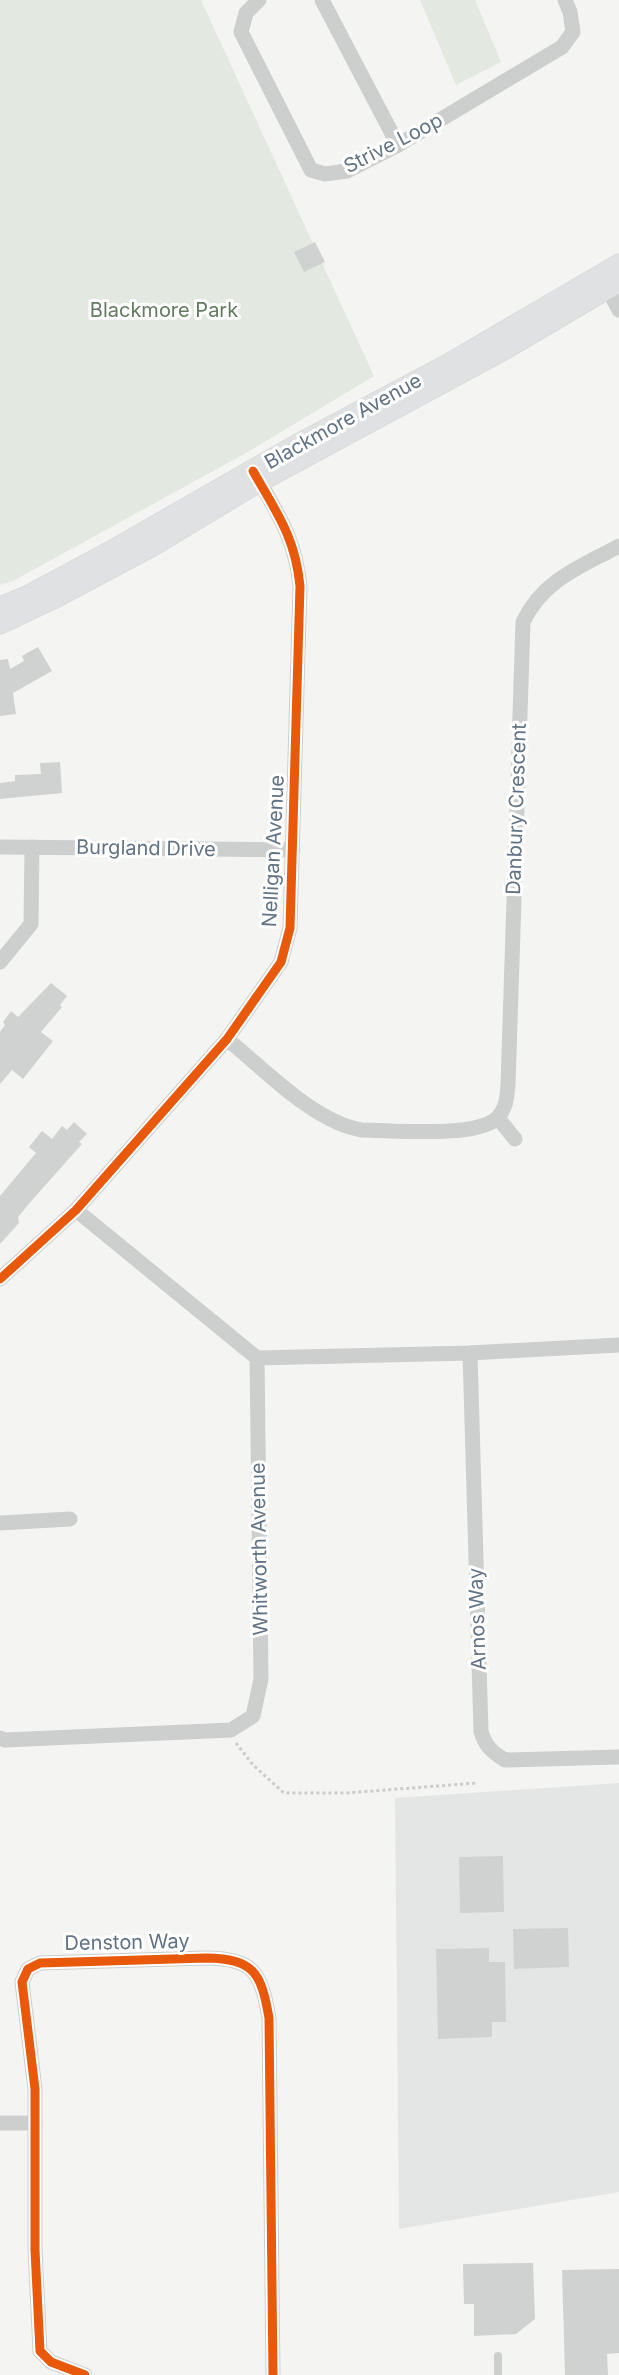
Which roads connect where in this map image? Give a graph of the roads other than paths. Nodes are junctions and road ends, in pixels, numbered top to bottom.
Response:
1 (259, 0) edge
2 (322, 0) edge
3 (565, 0) edge
4 (398, 144) junction
5 (619, 264) edge
6 (609, 282) edge
7 (619, 309) edge
8 (256, 476) junction
9 (619, 546) edge
10 (0, 607) edge
11 (0, 624) edge
12 (0, 847) edge
13 (32, 847) junction
14 (293, 850) junction
15 (0, 962) edge
16 (227, 1038) junction
17 (498, 1118) junction
18 (515, 1139) dead end
19 (76, 1210) junction
20 (0, 1279) edge
21 (619, 1345) edge
22 (470, 1353) junction
23 (257, 1358) junction
24 (70, 1520) dead end
25 (0, 1523) edge
26 (0, 1738) edge
27 (619, 1757) edge
28 (0, 2123) edge
29 (36, 2124) junction
30 (498, 2356) dead end
31 (85, 2375) edge
32 (273, 2375) edge
33 (498, 2375) edge

1 - 4 street, Strive Loop
2 - 4 street
3 - 4 street, Strive Loop
5 - 6 street, Blackmore Avenue
6 - 7 street
6 - 8 street, Blackmore Avenue
8 - 10 street, Blackmore Avenue
8 - 11 street, Blackmore Avenue
8 - 14 street, Nelligan Avenue
9 - 17 street, Danbury Crescent
12 - 13 street, Burgland Drive
13 - 14 street, Burgland Drive
13 - 15 street
14 - 16 street, Nelligan Avenue
16 - 17 street
16 - 19 street, Nelligan Avenue
17 - 18 street
19 - 20 street, Nelligan Avenue
19 - 23 street
21 - 22 street
22 - 23 street
22 - 27 street, Arnos Way
23 - 26 street, Whitworth Avenue
24 - 25 street
28 - 29 street
29 - 31 street, Denston Way
29 - 32 street, Denston Way
30 - 33 lane

